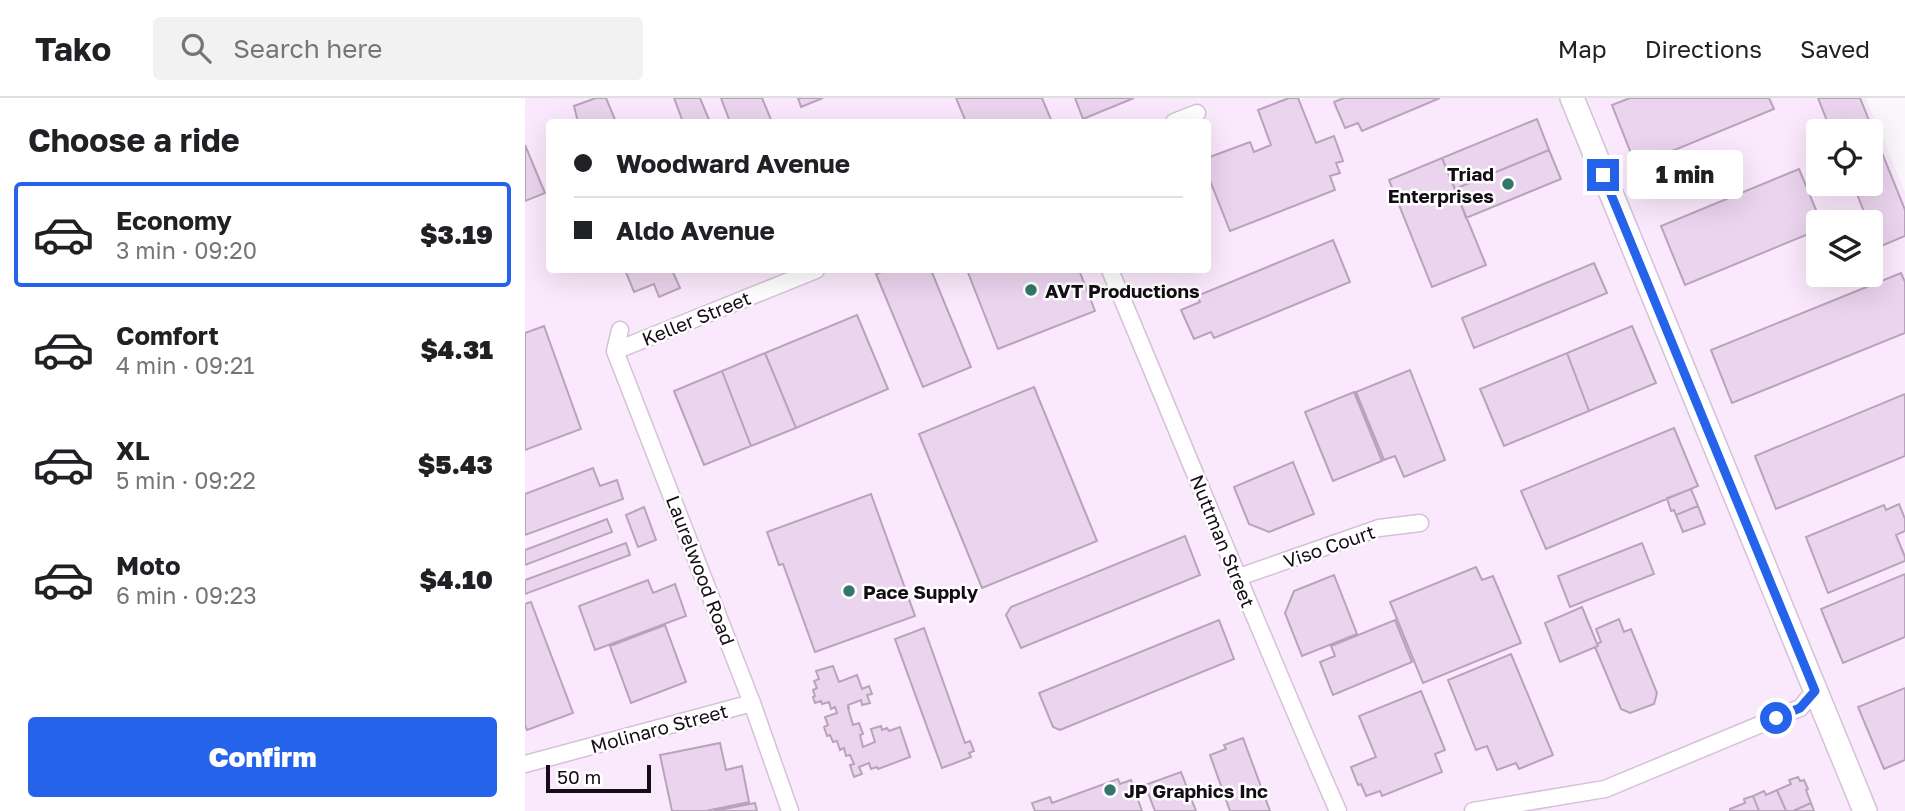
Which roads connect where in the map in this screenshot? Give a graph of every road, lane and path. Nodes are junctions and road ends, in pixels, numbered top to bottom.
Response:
1 (1571, 98) edge
2 (1197, 113) dead end
3 (1182, 119) edge
4 (809, 273) edge
5 (1111, 273) edge
6 (620, 330) dead end
7 (615, 351) junction
8 (1420, 523) dead end
9 (1239, 577) junction
10 (1815, 691) junction
11 (753, 703) junction
12 (525, 764) edge
13 (790, 811) edge
14 (1338, 811) edge
15 (1473, 811) edge
16 (1865, 811) edge

1 - 10 street
2 - 3 street
4 - 7 street, Keller Street
5 - 9 street, Nuttman Street
6 - 7 street
7 - 11 street, Laurelwood Road
8 - 9 street, Viso Court
9 - 14 street, Nuttman Street
10 - 15 street
10 - 16 street
11 - 12 street, Molinaro Street
11 - 13 street, Laurelwood Road

